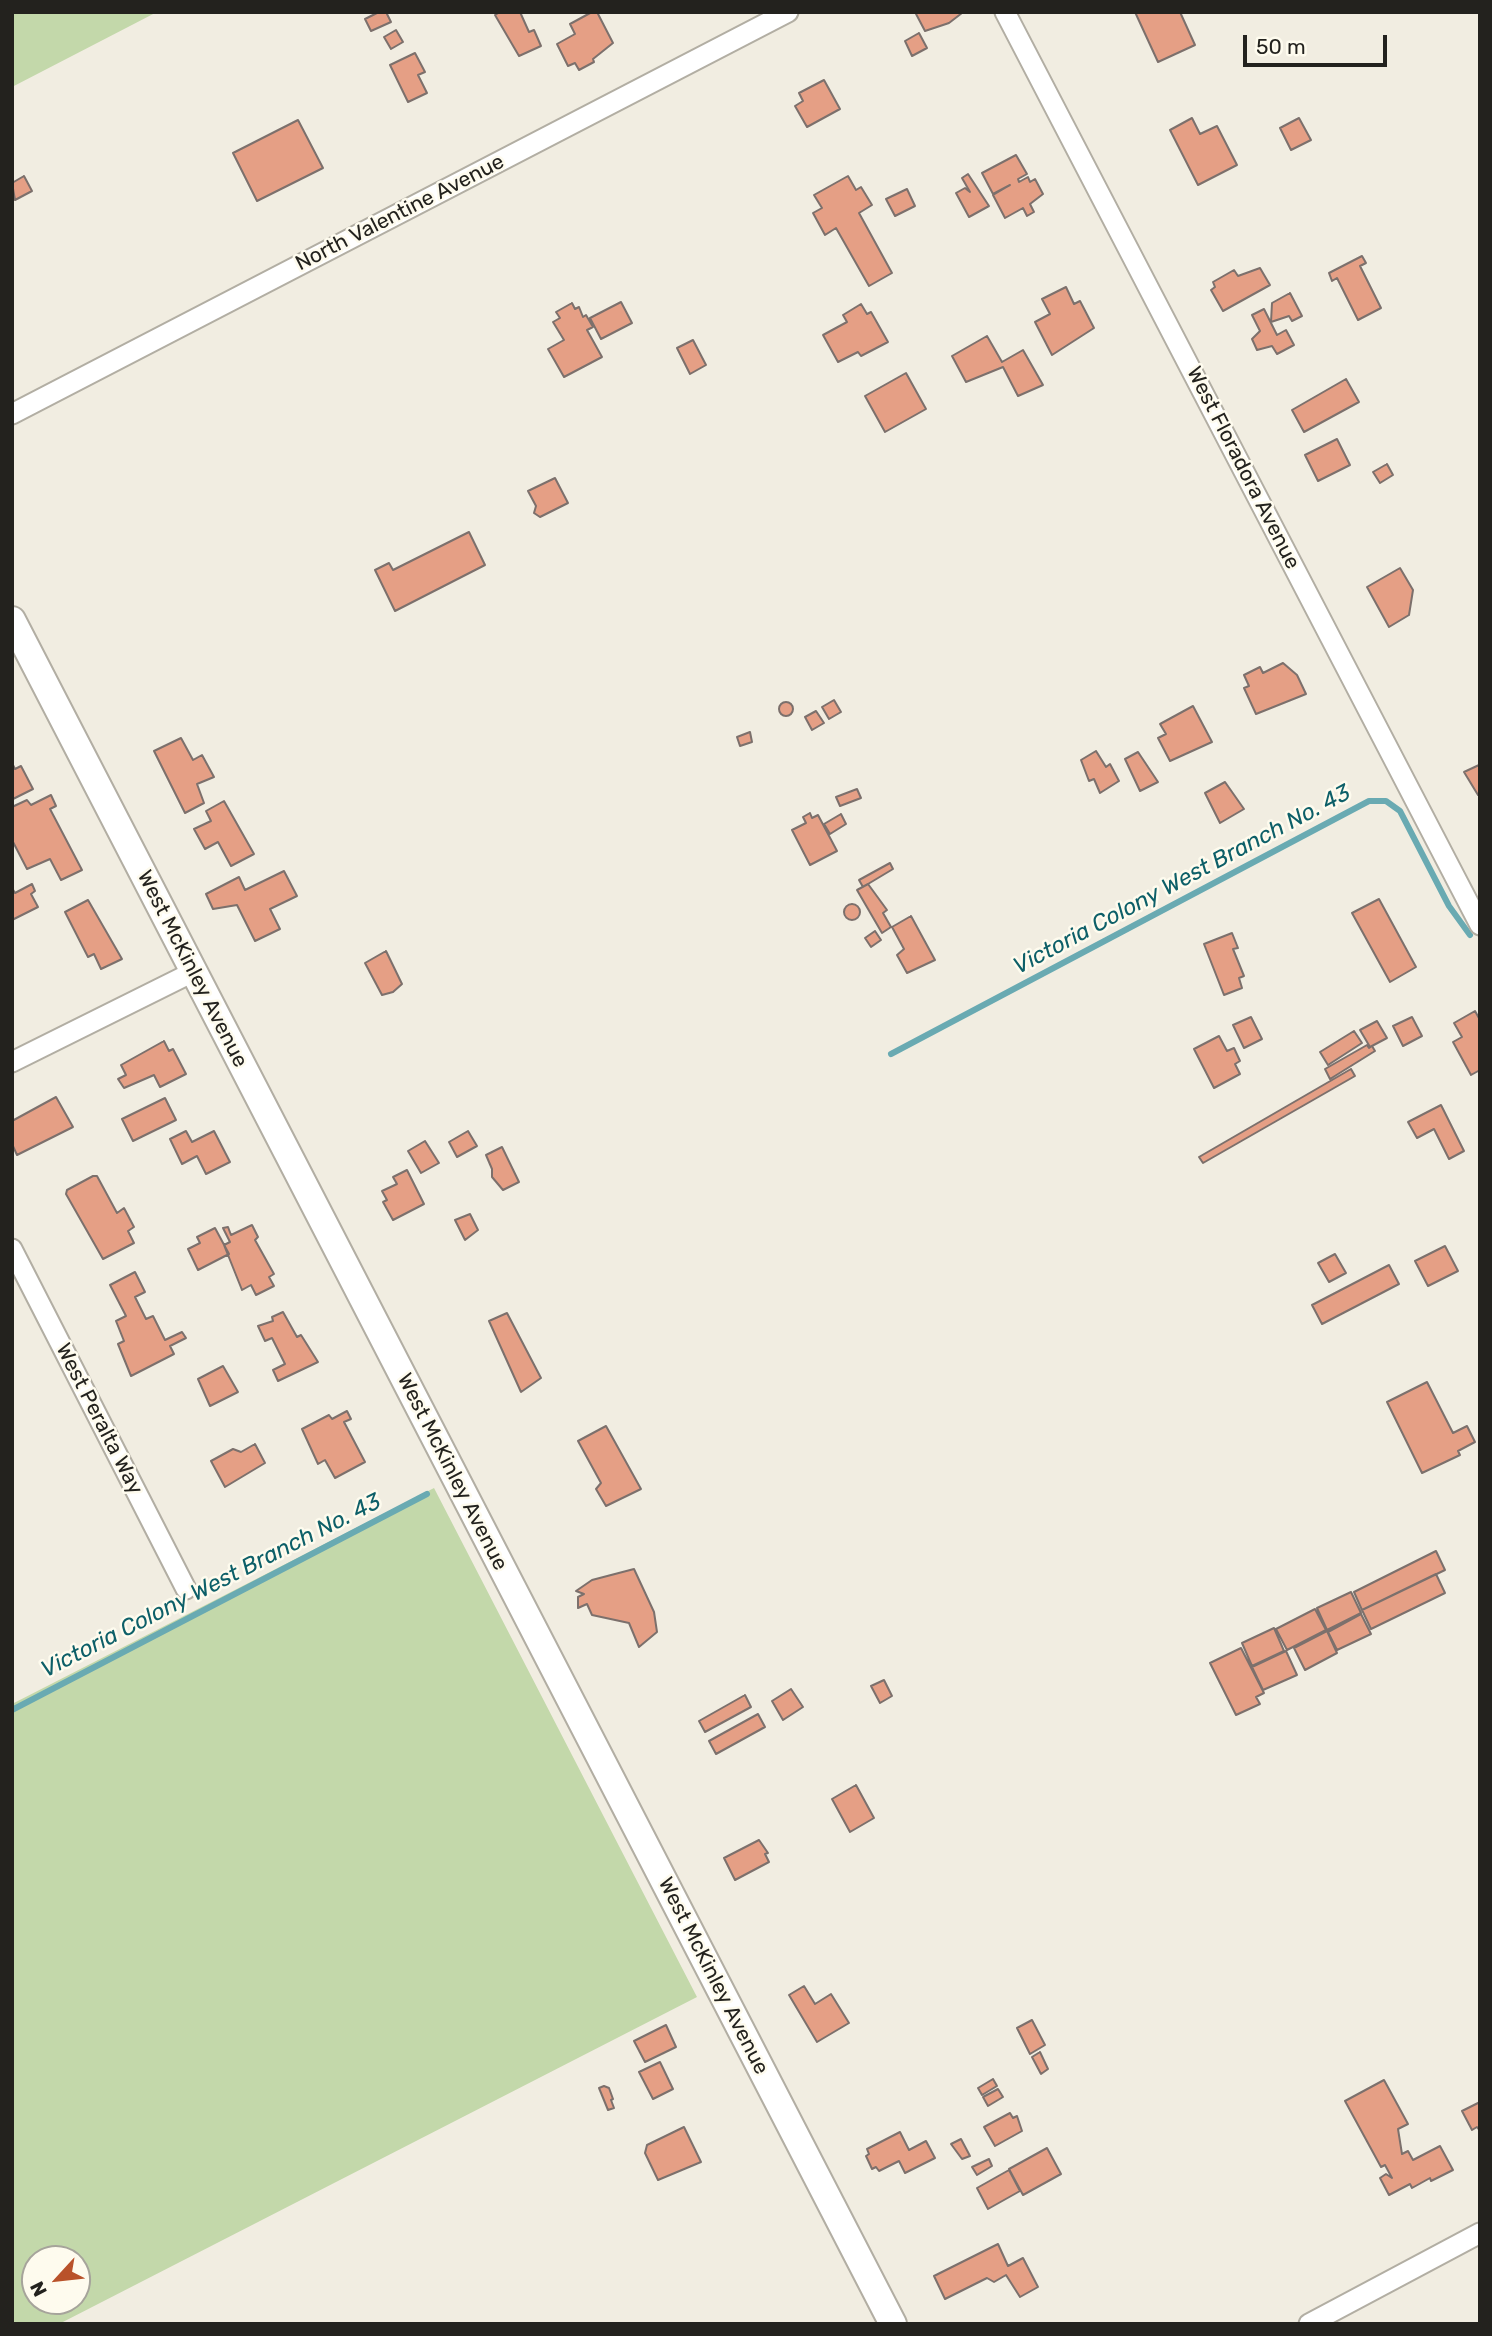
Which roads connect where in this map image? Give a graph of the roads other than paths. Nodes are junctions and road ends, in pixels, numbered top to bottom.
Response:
1 (788, 12) edge
2 (1005, 12) edge
3 (12, 414) edge
4 (12, 620) edge
5 (1480, 925) edge
6 (193, 972) junction
7 (12, 1062) edge
8 (12, 1249) edge
9 (186, 1589) dead end
10 (1480, 2233) edge
11 (893, 2324) edge
12 (1309, 2324) edge

1 - 3 street, North Valentine Avenue
2 - 5 street, West Floradora Avenue
4 - 6 main road, West McKinley Avenue
6 - 7 street
6 - 11 main road, West McKinley Avenue
8 - 9 street, West Peralta Way
10 - 12 street

